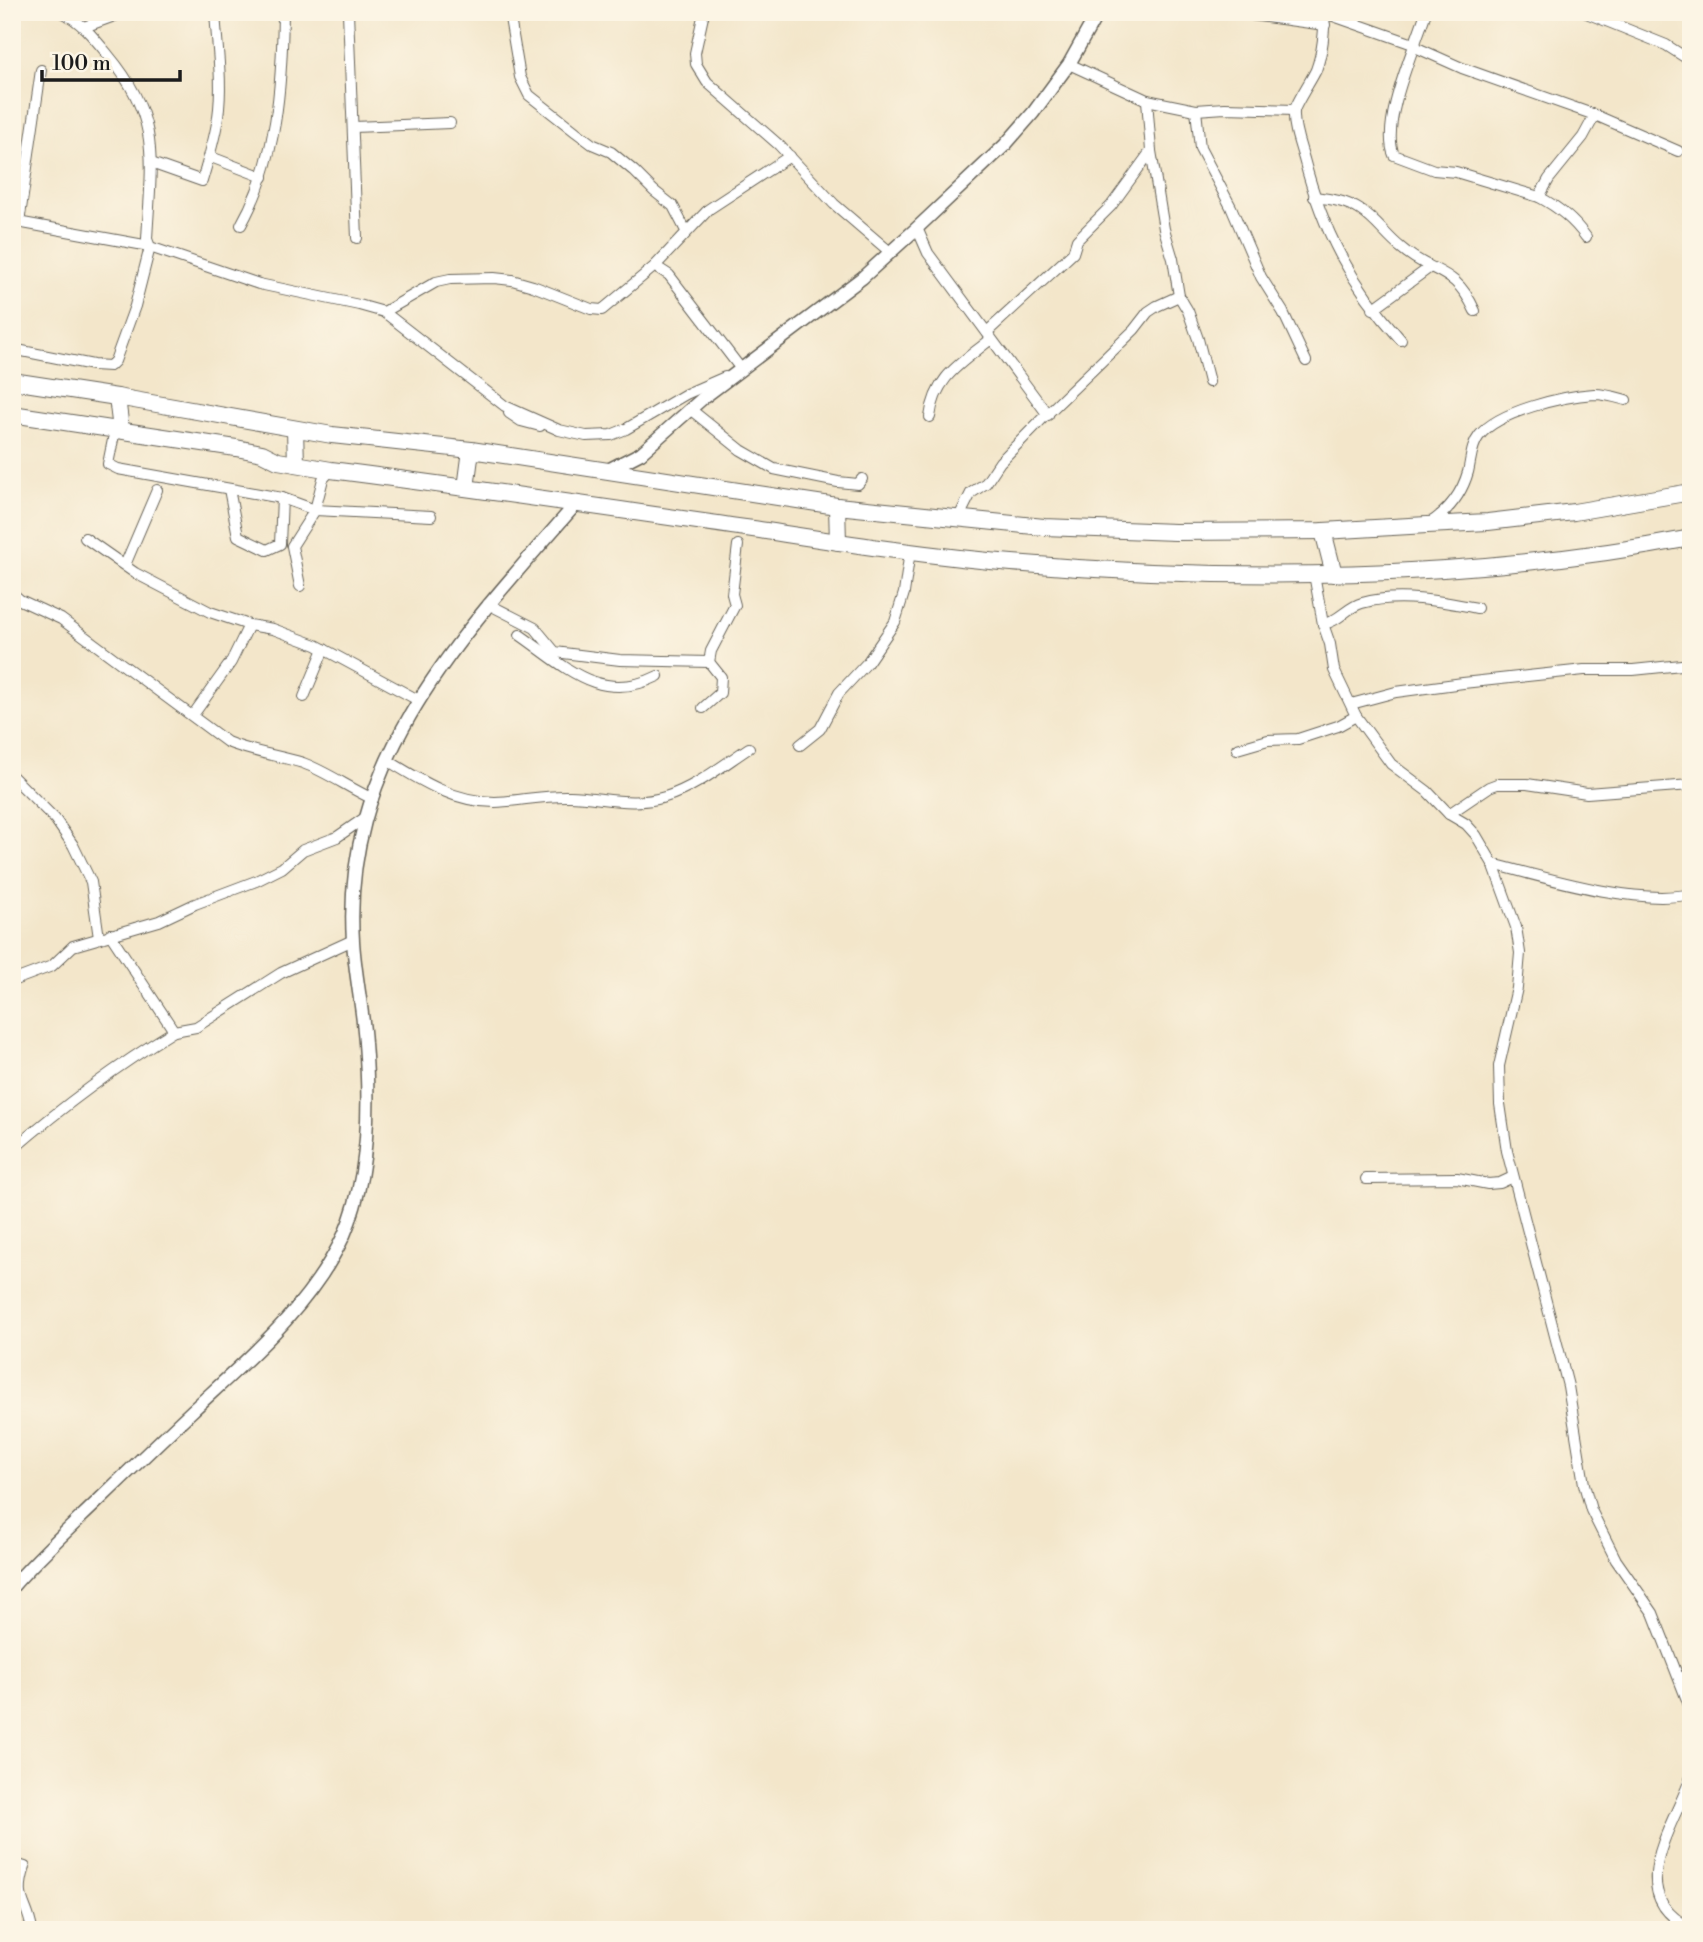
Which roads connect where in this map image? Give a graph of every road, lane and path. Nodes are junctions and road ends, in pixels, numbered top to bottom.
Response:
1 (62, 12) edge
2 (125, 12) edge
3 (215, 12) edge
4 (283, 12) edge
5 (348, 12) edge
6 (509, 12) edge
7 (704, 12) edge
8 (1098, 12) edge
9 (1229, 12) edge
10 (1426, 12) edge
11 (1584, 12) edge
12 (1325, 17) edge
13 (84, 27) junction
14 (1415, 46) junction
15 (1691, 61) edge
16 (1069, 64) junction
17 (41, 70) dead end
18 (1147, 100) junction
19 (1196, 110) junction
20 (1294, 110) junction
21 (1595, 115) junction
22 (450, 123) dead end
23 (354, 127) junction
24 (1151, 151) junction
25 (1678, 151) dead end
26 (790, 156) junction
27 (211, 157) dead end
28 (151, 163) junction
29 (263, 177) junction
30 (1314, 197) junction
31 (1539, 197) junction
32 (16, 222) edge
33 (241, 225) dead end
34 (917, 228) junction
35 (686, 231) junction
36 (1586, 237) dead end
37 (357, 238) dead end
38 (150, 247) junction
39 (890, 252) junction
40 (664, 256) junction
41 (655, 265) junction
42 (1429, 268) junction
43 (669, 275) junction
44 (1179, 296) junction
45 (1373, 309) junction
46 (1475, 311) dead end
47 (384, 312) junction
48 (989, 335) junction
49 (1401, 340) dead end
50 (12, 349) edge
51 (1306, 361) dead end
52 (738, 371) junction
53 (12, 381) edge
54 (1209, 382) dead end
55 (117, 397) junction
56 (1626, 400) dead end
57 (690, 409) junction
58 (12, 414) edge
59 (1048, 415) junction
60 (930, 417) dead end
61 (295, 429) junction
62 (118, 430) junction
63 (589, 430) dead end
64 (567, 432) junction
65 (471, 450) junction
66 (642, 453) junction
67 (296, 464) junction
68 (331, 470) junction
69 (608, 470) junction
70 (636, 475) junction
71 (862, 479) dead end
72 (466, 488) junction
73 (229, 489) junction
74 (157, 490) dead end
75 (1691, 492) edge
76 (282, 498) junction
77 (576, 504) junction
78 (1450, 505) junction
79 (837, 506) junction
80 (315, 510) junction
81 (431, 516) dead end
82 (958, 519) junction
83 (1452, 524) junction
84 (1427, 525) junction
85 (1323, 531) junction
86 (85, 538) dead end
87 (1691, 538) edge
88 (838, 542) junction
89 (738, 545) dead end
90 (910, 551) junction
91 (125, 565) junction
92 (1314, 574) junction
93 (1334, 574) junction
94 (300, 586) dead end
95 (12, 593) edge
96 (488, 604) junction
97 (1477, 608) dead end
98 (1323, 624) junction
99 (249, 625) junction
100 (520, 635) dead end
101 (324, 649) junction
102 (709, 662) junction
103 (1691, 664) edge
104 (658, 676) dead end
105 (304, 697) dead end
106 (418, 700) junction
107 (1351, 704) junction
108 (703, 708) dead end
109 (193, 715) junction
110 (1356, 716) junction
111 (800, 745) dead end
112 (749, 748) dead end
113 (1237, 749) dead end
114 (387, 760) junction
115 (12, 776) edge
116 (1691, 785) edge
117 (373, 799) junction
118 (1449, 814) junction
119 (366, 817) junction
120 (1493, 864) junction
121 (1691, 894) edge
122 (110, 934) junction
123 (99, 938) junction
124 (353, 940) junction
125 (12, 981) edge
126 (174, 1031) junction
127 (12, 1150) edge
128 (1513, 1177) junction
129 (1366, 1178) dead end
130 (12, 1587) edge
131 (1691, 1710) edge
132 (1691, 1777) edge
133 (12, 1863) edge
134 (1691, 1928) edge
135 (33, 1930) edge

1 - 13 street
2 - 13 street
3 - 28 street
4 - 29 street
5 - 23 street
6 - 35 street
7 - 26 street
8 - 16 street
9 - 12 street
10 - 14 street
11 - 15 street
12 - 14 street
12 - 20 street
13 - 28 street
14 - 21 street
14 - 31 street
16 - 18 street
16 - 34 street
17 - 32 street
18 - 19 street
18 - 24 street
19 - 20 street
19 - 51 street
20 - 30 street
21 - 25 street
21 - 31 street
22 - 23 street
23 - 37 street
24 - 44 street
24 - 48 street
26 - 35 street
26 - 39 street
27 - 29 street
28 - 38 street
29 - 33 street
30 - 42 street
30 - 45 street
31 - 36 street
32 - 38 street
34 - 39 street
34 - 48 street
35 - 40 street
38 - 47 street
38 - 50 street
39 - 52 street
40 - 41 street
40 - 43 street
41 - 43 street
41 - 47 street
42 - 45 street
42 - 46 street
43 - 52 street
44 - 54 street
44 - 59 street
45 - 49 street
47 - 64 street
48 - 59 street
48 - 60 street
52 - 57 street
52 - 64 street
53 - 55 highway
55 - 61 highway
55 - 62 highway
56 - 78 street
57 - 66 street
57 - 71 street
58 - 62 highway
59 - 82 street
61 - 65 highway
61 - 67 highway
62 - 67 highway
62 - 73 street
63 - 64 street
65 - 69 highway
65 - 72 highway
66 - 69 street
66 - 70 street
67 - 68 highway
68 - 72 highway
68 - 80 street
69 - 70 highway
70 - 79 highway
72 - 77 highway
73 - 76 street
73 - 76 street
74 - 91 street
75 - 83 highway
76 - 80 street
77 - 88 highway
77 - 96 street
78 - 83 street
78 - 84 street
79 - 82 highway
79 - 88 highway
80 - 81 street
80 - 94 street
82 - 85 highway
83 - 84 highway
84 - 85 highway
85 - 93 highway
86 - 91 street
87 - 93 highway
88 - 90 highway
89 - 102 street
90 - 92 highway
90 - 111 street
91 - 99 street
92 - 93 highway
92 - 98 street
95 - 109 street
96 - 102 street
96 - 106 street
97 - 98 street
98 - 107 street
99 - 101 street
99 - 109 street
100 - 104 street
101 - 105 street
101 - 106 street
102 - 108 street
103 - 107 street
106 - 114 street
107 - 110 street
109 - 117 street
110 - 113 street
110 - 118 street
112 - 114 street
114 - 117 street
115 - 123 street
116 - 118 street
117 - 119 street
118 - 120 street
119 - 122 street
119 - 124 street
120 - 121 street
120 - 128 street
122 - 123 street
122 - 126 street
123 - 125 street
124 - 126 street
124 - 130 street
126 - 127 street
128 - 129 street
128 - 131 street
132 - 134 street
133 - 135 street

